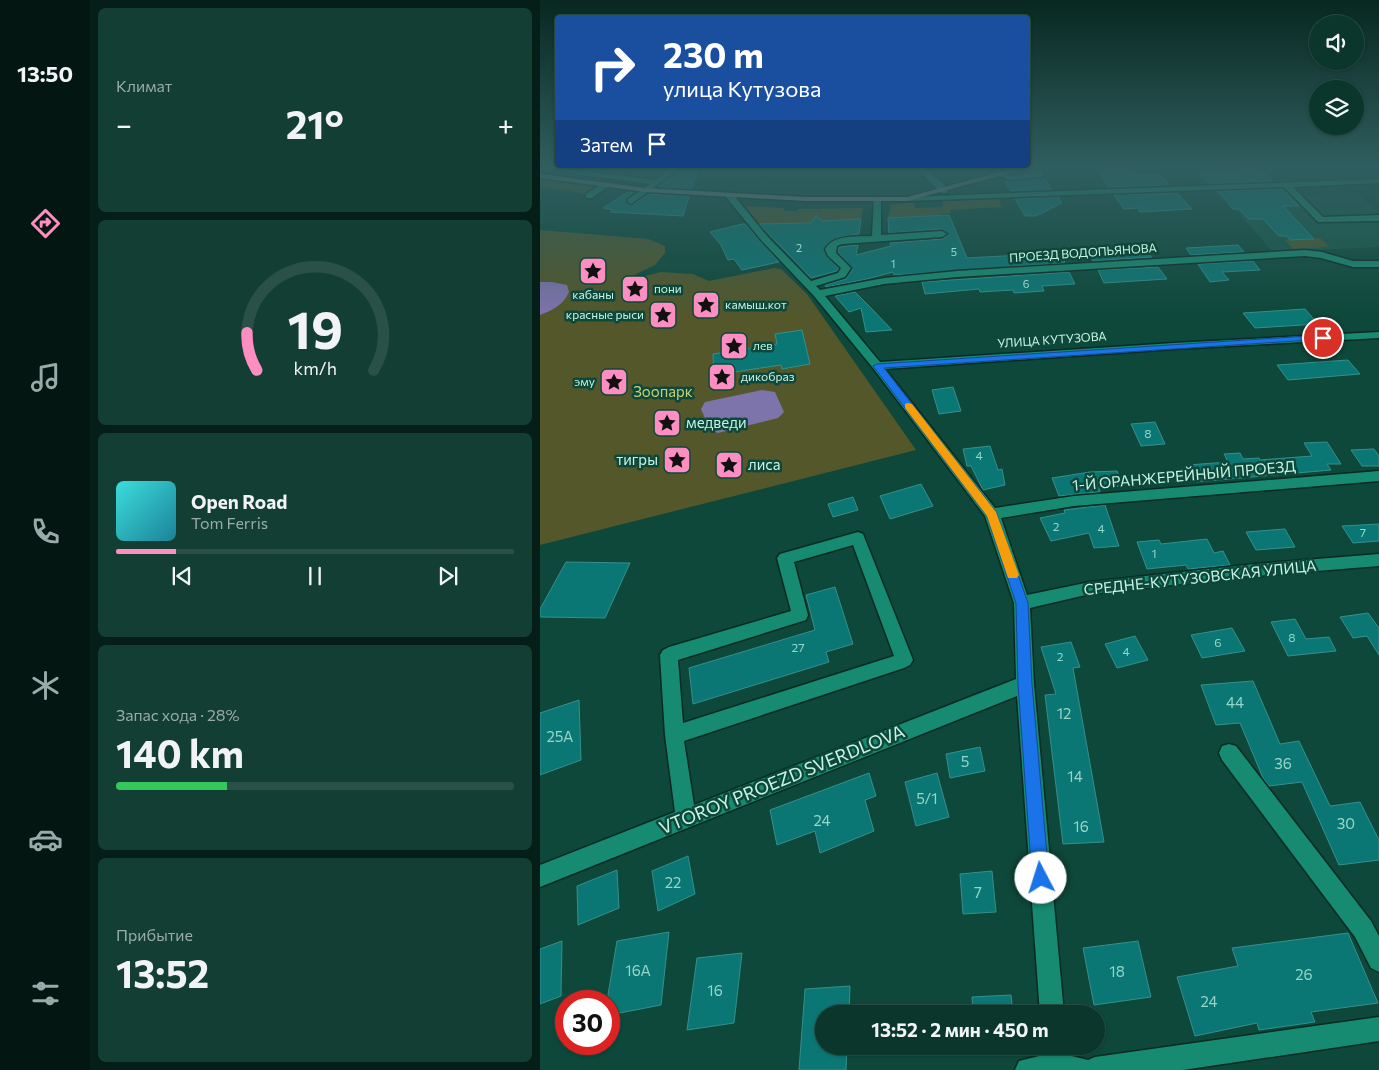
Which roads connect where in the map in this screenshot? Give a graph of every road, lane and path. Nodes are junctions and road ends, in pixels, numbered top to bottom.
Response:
1 (746, 216) edge
2 (877, 216) edge
3 (1317, 216) edge
4 (1379, 218) edge
5 (942, 234) dead end
6 (876, 238) junction
7 (1379, 264) edge
8 (814, 289) junction
9 (1379, 334) edge
10 (877, 366) junction
11 (1379, 476) edge
12 (992, 514) junction
13 (1379, 560) edge
14 (1022, 603) junction
15 (1025, 684) junction
16 (674, 735) junction
17 (1229, 753) dead end
18 (686, 818) junction
19 (540, 876) edge
20 (1379, 960) edge
21 (1051, 1005) edge
22 (1379, 1029) edge
23 (1056, 1061) edge
24 (1028, 1070) edge
25 (1082, 1070) edge
26 (1095, 1070) edge

1 - 8 street
2 - 6 street
3 - 4 street
5 - 6 street
6 - 8 street
7 - 8 street, ПРОЕЗД ВОДОПЬЯНОВА
8 - 10 street
9 - 10 street, УЛИЦА КУТУЗОВА
10 - 12 street
11 - 12 street, 1-Й ОРАНЖЕРЕЙНЫЙ ПРОЕЗД
12 - 14 street
13 - 14 street, СРЕДНЕ-КУТУЗОВСКАЯ УЛИЦА
14 - 15 street
15 - 18 street, VTOROY PROEZD SVERDLOVA
15 - 21 street
16 - 16 street
16 - 18 street
17 - 20 street
18 - 19 street, VTOROY PROEZD SVERDLOVA
22 - 26 street
23 - 24 street
23 - 25 street

